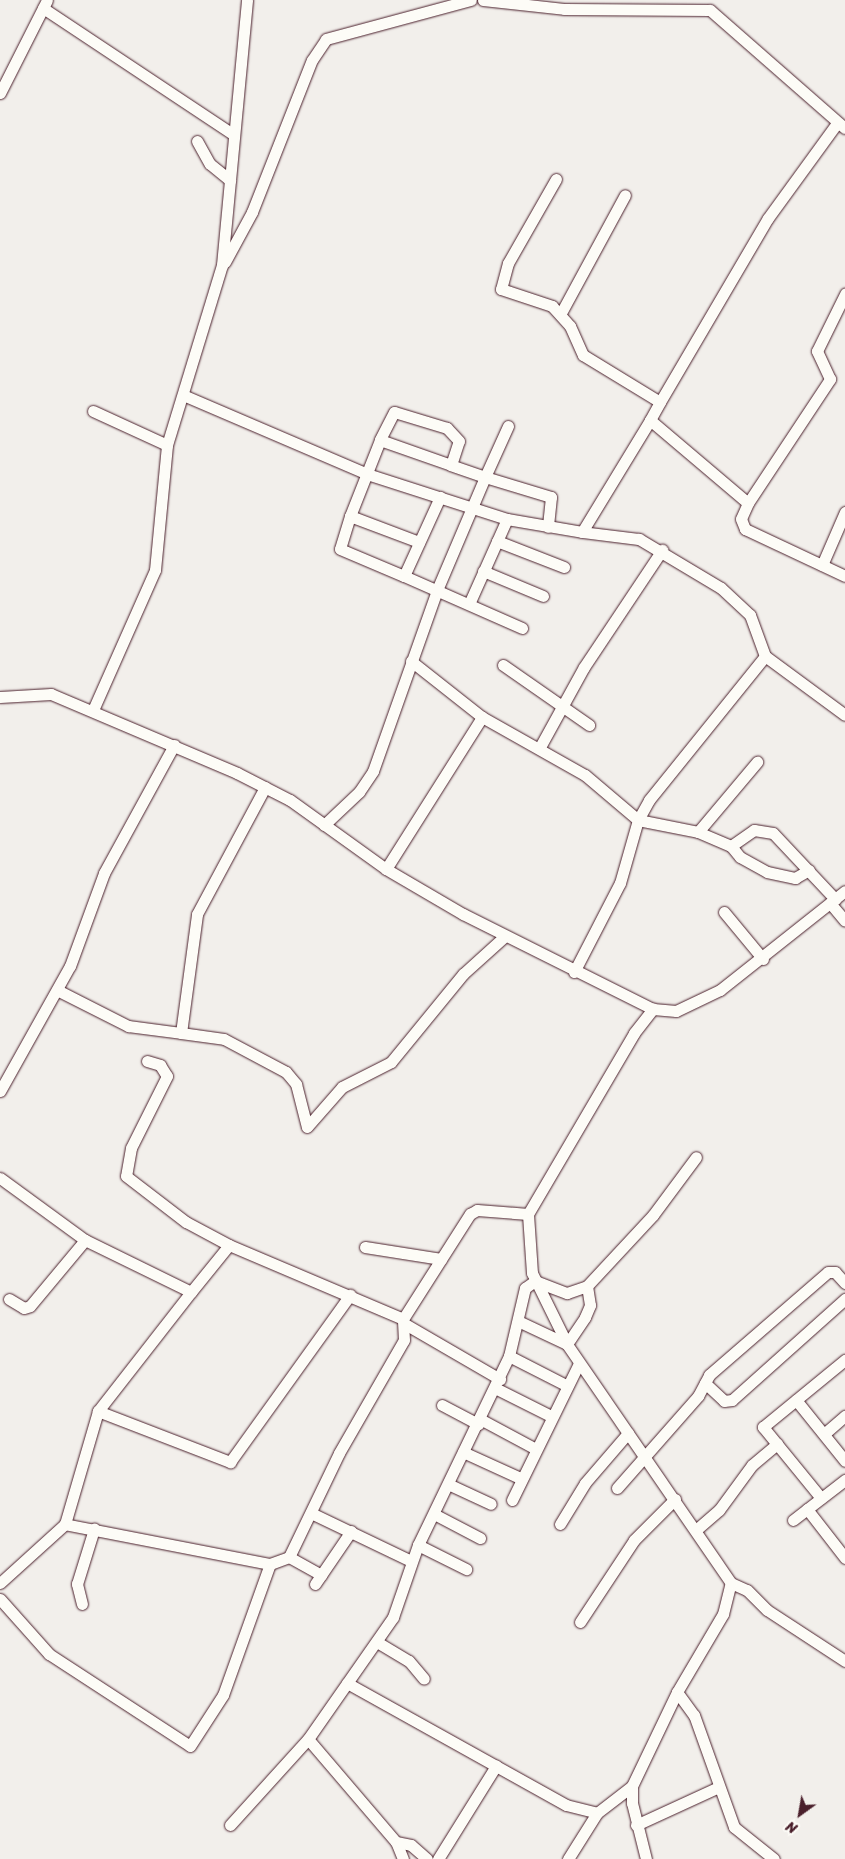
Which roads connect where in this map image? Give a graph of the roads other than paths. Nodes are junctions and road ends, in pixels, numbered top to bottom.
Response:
1 (247, 0) edge
2 (471, 0) edge
3 (483, 0) edge
4 (45, 4) edge
5 (713, 5) edge
6 (0, 92) edge
7 (841, 125) edge
8 (234, 135) junction
9 (197, 141) dead end
10 (556, 179) dead end
11 (230, 180) junction
12 (625, 195) dead end
13 (222, 265) junction
14 (845, 294) edge
15 (561, 313) junction
16 (183, 396) junction
17 (660, 402) junction
18 (93, 411) dead end
19 (650, 420) junction
20 (508, 426) dead end
21 (380, 440) junction
22 (167, 445) junction
23 (452, 465) junction
24 (366, 474) junction
25 (485, 477) junction
26 (440, 497) junction
27 (748, 503) junction
28 (473, 508) junction
29 (845, 512) edge
30 (350, 516) junction
31 (507, 519) junction
32 (548, 527) junction
33 (582, 532) junction
34 (497, 541) junction
35 (419, 542) junction
36 (662, 550) junction
37 (822, 565) junction
38 (564, 567) dead end
39 (483, 571) junction
40 (404, 576) junction
41 (845, 576) edge
42 (437, 590) junction
43 (544, 596) dead end
44 (469, 604) junction
45 (522, 628) dead end
46 (764, 656) junction
47 (411, 661) junction
48 (503, 665) dead end
49 (0, 697) edge
50 (561, 705) junction
51 (92, 710) junction
52 (845, 715) edge
53 (482, 717) junction
54 (589, 725) dead end
55 (174, 745) junction
56 (540, 747) junction
57 (756, 762) dead end
58 (265, 787) junction
59 (638, 820) junction
60 (324, 825) junction
61 (698, 832) junction
62 (731, 846) junction
63 (386, 869) junction
64 (809, 870) junction
65 (845, 891) edge
66 (833, 901) junction
67 (724, 912) dead end
68 (845, 921) edge
69 (504, 936) junction
70 (762, 959) junction
71 (574, 972) junction
72 (57, 990) junction
73 (653, 1009) junction
74 (181, 1033) junction
75 (147, 1061) dead end
76 (0, 1091) edge
77 (696, 1157) dead end
78 (0, 1178) edge
79 (528, 1214) junction
80 (85, 1240) junction
81 (229, 1245) junction
82 (365, 1247) dead end
83 (441, 1259) junction
84 (535, 1280) junction
85 (845, 1283) edge
86 (587, 1286) junction
87 (191, 1292) junction
88 (350, 1295) junction
89 (9, 1299) dead end
90 (845, 1299) edge
91 (518, 1321) junction
92 (404, 1322) junction
93 (567, 1344) junction
94 (509, 1356) junction
95 (845, 1360) edge
96 (578, 1365) junction
97 (705, 1383) junction
98 (497, 1384) junction
99 (566, 1385) junction
100 (796, 1400) junction
101 (442, 1405) dead end
102 (98, 1411) junction
103 (551, 1416) junction
104 (845, 1416) edge
105 (479, 1421) junction
106 (628, 1433) junction
107 (824, 1434) junction
108 (777, 1444) junction
109 (536, 1449) junction
110 (463, 1452) junction
111 (645, 1455) junction
112 (845, 1461) edge
113 (520, 1478) junction
114 (845, 1480) edge
115 (448, 1484) junction
116 (617, 1488) dead end
117 (821, 1498) junction
118 (675, 1499) junction
119 (512, 1500) dead end
120 (491, 1504) dead end
121 (807, 1509) junction
122 (311, 1513) junction
123 (434, 1514) junction
124 (793, 1520) dead end
125 (65, 1524) junction
126 (560, 1524) dead end
127 (94, 1529) junction
128 (697, 1530) junction
129 (351, 1531) junction
130 (480, 1538) dead end
131 (418, 1544) junction
132 (289, 1558) junction
133 (845, 1558) edge
134 (411, 1562) junction
135 (270, 1564) junction
136 (466, 1569) dead end
137 (0, 1583) edge
138 (731, 1583) junction
139 (0, 1599) edge
140 (82, 1604) dead end
141 (580, 1622) dead end
142 (377, 1642) junction
143 (845, 1661) edge
144 (424, 1679) dead end
145 (347, 1683) junction
146 (677, 1692) junction
147 (308, 1739) junction
148 (496, 1766) junction
149 (632, 1786) junction
150 (719, 1787) junction
151 (598, 1813) junction
152 (230, 1825) dead end
153 (636, 1825) junction
154 (396, 1842) junction
155 (403, 1859) edge
156 (426, 1859) edge
157 (438, 1859) edge
158 (568, 1859) edge
159 (646, 1859) edge
160 (774, 1859) edge

1 - 8 street
2 - 13 street
3 - 5 street
4 - 6 street
4 - 8 street
5 - 7 street
7 - 17 street
8 - 11 street
9 - 11 street
10 - 15 street
11 - 13 street
12 - 15 street
13 - 16 street
14 - 27 street
15 - 17 street
16 - 22 street
16 - 24 street
17 - 19 street
18 - 22 street
19 - 27 street
19 - 33 street
20 - 25 street
21 - 23 street
21 - 23 street
21 - 24 street
22 - 51 street
23 - 25 street
24 - 26 street
24 - 30 street
25 - 28 street
25 - 32 street
26 - 28 street
26 - 35 street
27 - 37 street
28 - 31 street
28 - 42 street
29 - 37 street
30 - 35 street
30 - 40 street
31 - 32 street
31 - 34 street
32 - 33 street
33 - 36 street
34 - 38 street
34 - 39 street
35 - 40 street
36 - 46 street
36 - 50 street
37 - 41 street
39 - 43 street
39 - 44 street
40 - 42 street
42 - 44 street
42 - 47 street
44 - 45 street
46 - 52 street
46 - 59 street
47 - 53 street
47 - 60 street
48 - 50 street
49 - 51 street
50 - 54 street
50 - 56 street
51 - 55 street
53 - 56 street
53 - 63 street
55 - 58 street
55 - 72 street
56 - 59 street
57 - 61 street
58 - 60 street
58 - 74 street
59 - 61 street
59 - 71 street
60 - 63 street
61 - 62 street
62 - 64 street
62 - 64 street
63 - 69 street
64 - 66 street
65 - 66 street
66 - 68 street
66 - 70 street
67 - 70 street
69 - 71 street
69 - 74 street
70 - 73 street
71 - 73 street
72 - 74 street
72 - 76 street
73 - 79 street
75 - 81 street
77 - 86 street
78 - 80 street
79 - 83 street
79 - 84 street
80 - 87 street
80 - 89 street
81 - 87 street
81 - 88 street
82 - 83 street
83 - 92 street
84 - 86 street
84 - 91 street
84 - 93 street
85 - 97 street
86 - 93 street
87 - 102 street
88 - 92 street
88 - 102 street
90 - 97 street
91 - 93 street
91 - 94 street
92 - 98 street
92 - 122 street
93 - 96 street
94 - 98 street
94 - 99 street
95 - 100 street
96 - 99 street
96 - 106 street
97 - 111 street
98 - 103 street
98 - 105 street
99 - 103 street
100 - 107 street
100 - 108 street
101 - 105 street
102 - 125 street
103 - 109 street
104 - 107 street
105 - 109 street
105 - 110 street
106 - 111 street
106 - 126 street
107 - 112 street
108 - 117 street
108 - 128 street
109 - 113 street
110 - 113 street
110 - 115 street
111 - 116 street
111 - 118 street
113 - 119 street
114 - 117 street
115 - 120 street
115 - 123 street
117 - 121 street
118 - 128 street
118 - 141 street
121 - 124 street
121 - 133 street
122 - 129 street
122 - 132 street
123 - 130 street
123 - 131 street
125 - 127 street
125 - 137 street
127 - 135 street
127 - 140 street
128 - 138 street
129 - 132 street
129 - 134 street
131 - 134 street
131 - 136 street
132 - 135 street
134 - 142 street
135 - 139 street
138 - 143 street
138 - 146 street
142 - 144 street
142 - 145 street
145 - 147 street
145 - 148 street
146 - 149 street
146 - 150 street
147 - 152 street
147 - 154 street
148 - 151 street
148 - 157 street
149 - 151 street
149 - 153 street
150 - 153 street
150 - 160 street
151 - 158 street
153 - 159 street
154 - 155 street
154 - 156 street

